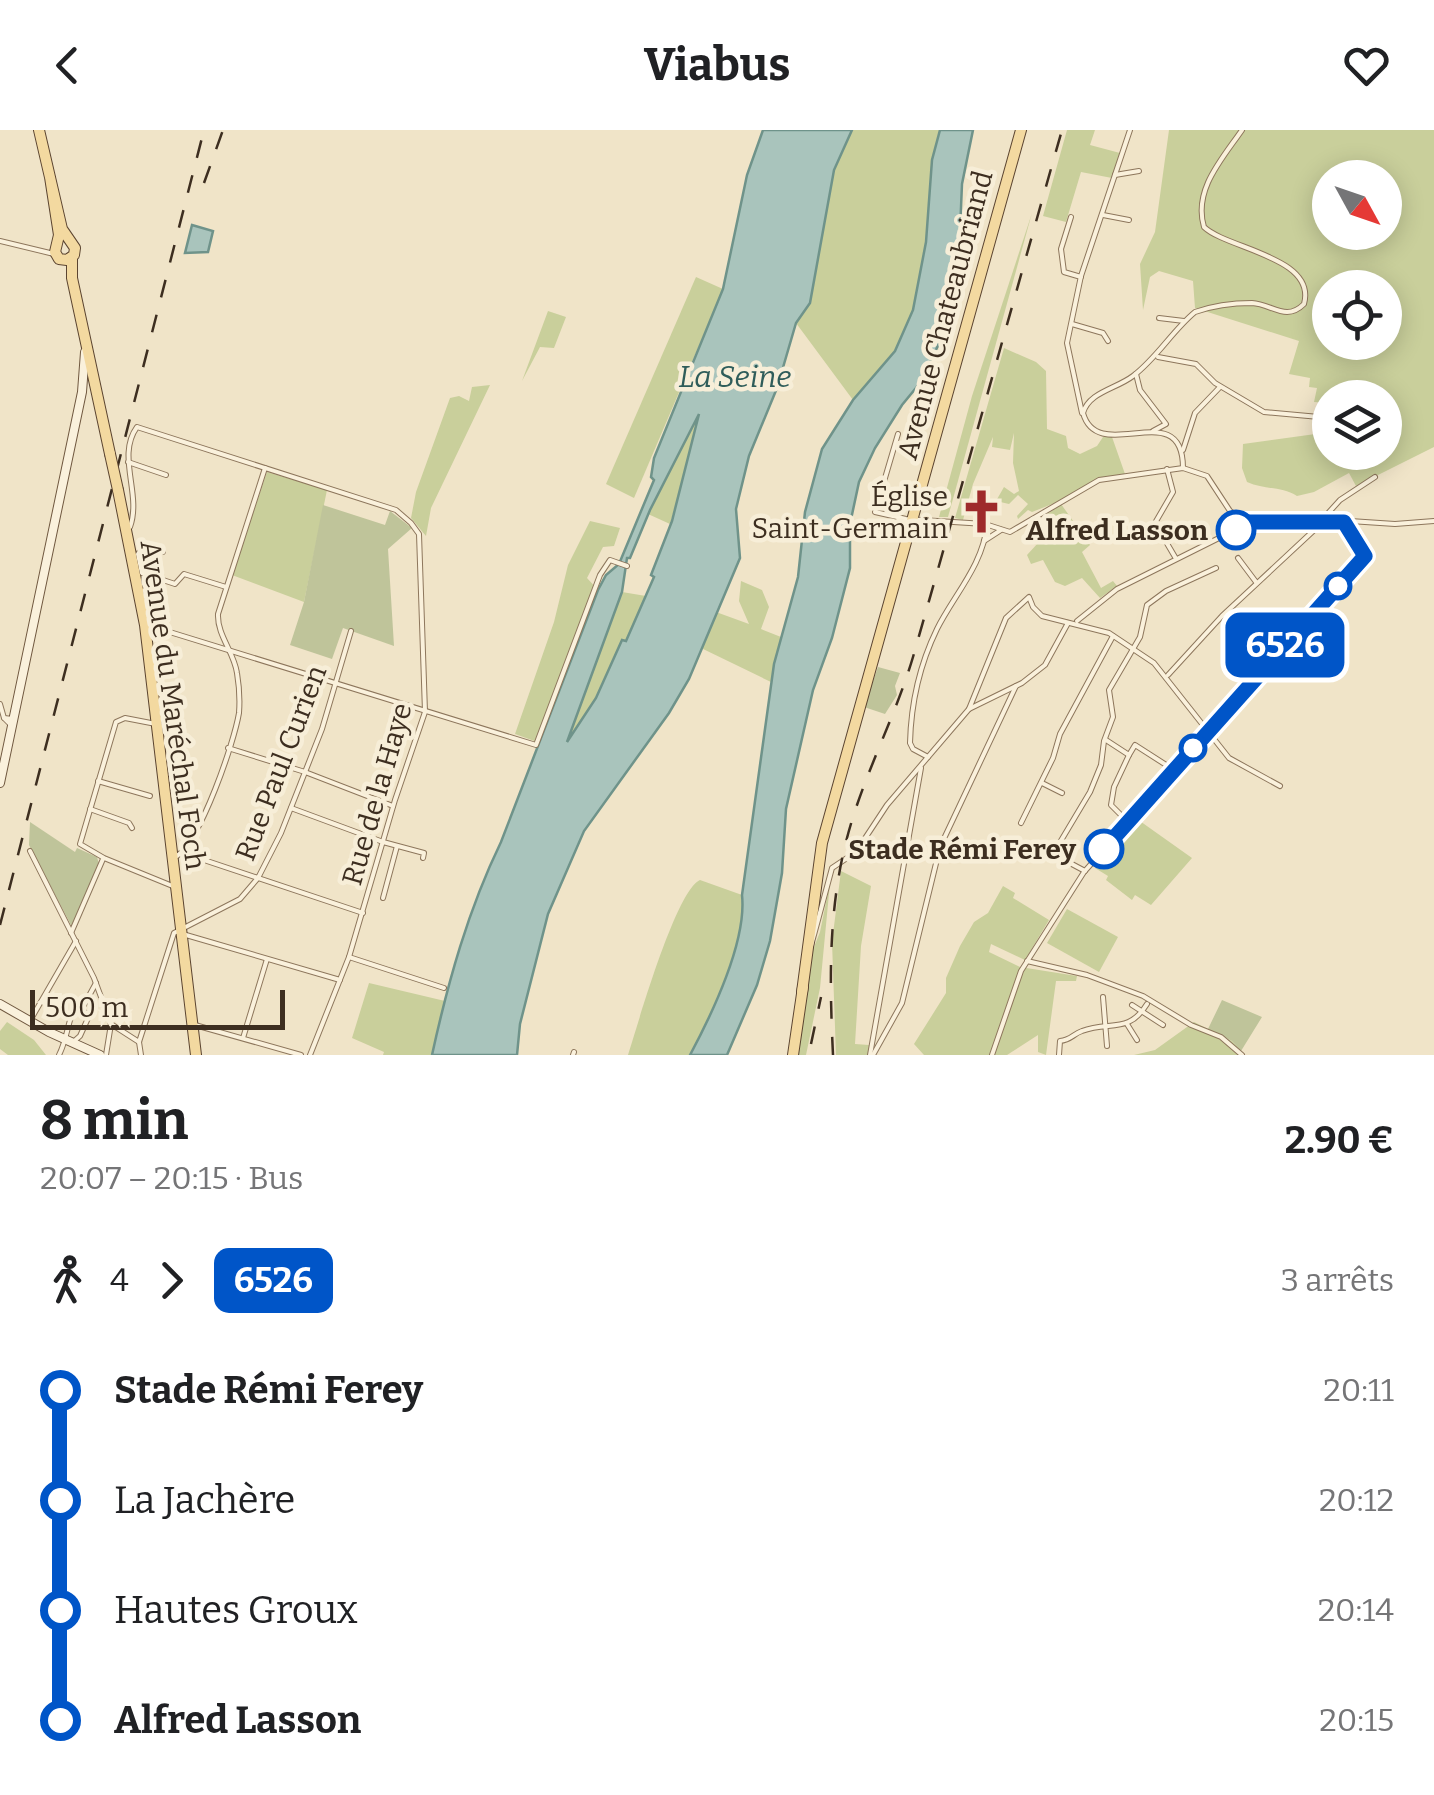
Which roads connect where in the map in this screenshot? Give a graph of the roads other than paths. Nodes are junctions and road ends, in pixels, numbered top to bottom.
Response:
1 (40, 130) edge
2 (1020, 130) edge
3 (1130, 130) edge
4 (1242, 130) edge
5 (1139, 171) dead end
6 (1115, 175) junction
7 (1102, 215) junction
8 (1070, 217) dead end
9 (1129, 220) dead end
10 (0, 240) edge
11 (59, 251) junction
12 (1081, 277) junction
13 (1159, 318) dead end
14 (1184, 321) junction
15 (1072, 324) junction
16 (1108, 341) dead end
17 (1156, 356) junction
18 (1136, 374) junction
19 (92, 381) junction
20 (1220, 387) junction
21 (82, 392) junction
22 (1083, 414) junction
23 (1312, 416) edge
24 (1152, 432) junction
25 (898, 434) dead end
26 (1183, 450) junction
27 (128, 462) junction
28 (265, 468) junction
29 (1183, 468) junction
30 (1168, 469) junction
31 (166, 475) dead end
32 (1375, 478) dead end
33 (910, 519) junction
34 (1323, 521) junction
35 (1434, 521) edge
36 (1244, 522) junction
37 (1344, 522) junction
38 (986, 524) junction
39 (126, 528) junction
40 (1001, 530) junction
41 (984, 541) junction
42 (163, 552) dead end
43 (1175, 557) junction
44 (1238, 558) dead end
45 (627, 566) dead end
46 (1216, 568) dead end
47 (1258, 584) junction
48 (226, 586) junction
49 (1068, 622) junction
50 (1076, 622) junction
51 (145, 625) junction
52 (351, 631) dead end
53 (1113, 636) junction
54 (1132, 648) junction
55 (229, 650) junction
56 (1167, 676) junction
57 (336, 684) junction
58 (1015, 688) junction
59 (0, 704) edge
60 (969, 709) junction
61 (426, 712) junction
62 (10, 721) junction
63 (156, 724) junction
64 (1207, 732) junction
65 (1104, 739) junction
66 (228, 748) junction
67 (1129, 755) junction
68 (928, 757) junction
69 (922, 764) junction
70 (1174, 770) junction
71 (305, 772) junction
72 (0, 782) edge
73 (98, 782) junction
74 (1042, 783) junction
75 (1280, 786) dead end
76 (1062, 793) dead end
77 (150, 796) dead end
78 (393, 806) junction
79 (292, 808) junction
80 (90, 809) junction
81 (1128, 821) junction
82 (1021, 823) dead end
83 (132, 828) dead end
84 (383, 842) junction
85 (397, 846) junction
86 (30, 851) dead end
87 (177, 855) junction
88 (104, 858) junction
89 (423, 858) dead end
90 (1084, 872) junction
91 (258, 878) junction
92 (371, 884) junction
93 (175, 887) junction
94 (386, 888) junction
95 (383, 898) dead end
96 (363, 912) junction
97 (182, 931) junction
98 (72, 933) junction
99 (76, 941) junction
100 (808, 946) junction
101 (349, 957) junction
102 (268, 959) junction
103 (1028, 961) junction
104 (340, 980) junction
105 (96, 983) junction
106 (444, 988) dead end
107 (1103, 998) dead end
108 (1147, 1004) dead end
109 (1132, 1005) dead end
110 (4, 1006) edge
111 (80, 1008) junction
112 (1142, 1012) junction
113 (0, 1019) edge
114 (30, 1021) junction
115 (111, 1024) junction
116 (192, 1024) junction
117 (1126, 1024) junction
118 (1164, 1025) dead end
119 (1106, 1029) junction
120 (243, 1038) junction
121 (1138, 1040) dead end
122 (69, 1042) junction
123 (139, 1042) junction
124 (1107, 1046) dead end
125 (59, 1055) edge
126 (103, 1055) edge
127 (141, 1055) edge
128 (196, 1055) edge
129 (300, 1055) edge
130 (310, 1055) edge
131 (793, 1055) edge
132 (872, 1055) edge
133 (992, 1055) edge
134 (1059, 1055) edge
135 (1242, 1055) edge

1 - 11 main road, Avenue du Maréchal Foch
2 - 33 main road, Avenue Chateaubriand
3 - 6 street
4 - 14 street
5 - 6 street
6 - 7 street
7 - 9 street
7 - 12 street
8 - 12 street
10 - 11 street
11 - 19 main road, Avenue du Maréchal Foch
12 - 15 street
13 - 14 street
14 - 17 street
15 - 16 street
15 - 22 street
17 - 18 street
17 - 20 street
18 - 22 street
18 - 24 street
19 - 21 main road
19 - 21 main road
19 - 39 main road, Avenue du Maréchal Foch, bridge
20 - 23 street
20 - 26 street
21 - 62 main road
22 - 24 street
24 - 26 street
25 - 33 street
26 - 29 street
27 - 28 street
27 - 31 street
27 - 39 street
28 - 48 street
28 - 61 street, Rue de la Haye
29 - 30 street
29 - 36 street
30 - 40 street
30 - 43 street
32 - 34 street
33 - 38 street
33 - 100 main road, Avenue Chateaubriand
34 - 36 street
34 - 37 street
34 - 47 street
35 - 37 street
36 - 43 street
37 - 64 street
38 - 40 street
38 - 41 street
39 - 51 main road, Avenue du Maréchal Foch
40 - 41 street
41 - 68 street
42 - 48 street
43 - 50 street
44 - 47 street
45 - 61 street
46 - 54 street
47 - 56 street
48 - 55 street
49 - 50 street
49 - 58 street
49 - 60 street
50 - 53 street
51 - 55 street
51 - 63 main road, Avenue du Maréchal Foch
52 - 57 street, Rue Paul Curien
53 - 54 street
53 - 74 street
54 - 56 street
54 - 65 street
55 - 57 street
55 - 66 street
56 - 64 street
57 - 61 street
57 - 71 street, Rue Paul Curien
58 - 60 street
58 - 132 street
59 - 62 street
60 - 68 street
61 - 78 street, Rue de la Haye
62 - 72 main road
63 - 73 street
63 - 87 main road, Avenue du Maréchal Foch
64 - 70 street
64 - 75 street
65 - 67 street
65 - 90 street
66 - 71 street
66 - 87 street
67 - 70 street
67 - 81 street
68 - 69 street
69 - 100 street
69 - 132 street
70 - 81 street
71 - 78 street
71 - 79 street, Rue Paul Curien
73 - 77 street
73 - 80 street
74 - 76 street
74 - 82 street
78 - 84 street, Rue de la Haye
79 - 84 street
79 - 91 street, Rue Paul Curien
80 - 83 street
80 - 88 street
81 - 90 street
84 - 85 street
84 - 92 street, Rue de la Haye
85 - 89 street
85 - 94 street
86 - 98 street
87 - 91 street
87 - 93 main road, Avenue du Maréchal Foch
88 - 93 street
88 - 98 street
90 - 103 street
91 - 96 street
91 - 97 street, Rue Paul Curien
92 - 94 street
92 - 96 street, Rue de la Haye
93 - 97 main road, Avenue du Maréchal Foch
94 - 95 street
96 - 101 street, Rue de la Haye
97 - 102 street
97 - 116 main road, Avenue du Maréchal Foch
97 - 123 street
98 - 99 street
99 - 105 street
99 - 114 street
100 - 131 main road, Avenue Chateaubriand
101 - 104 street, Rue de la Haye
101 - 106 street
102 - 104 street
102 - 120 street
103 - 133 street
103 - 135 street
104 - 130 street, Rue de la Haye
105 - 111 street
105 - 115 street
107 - 119 street
108 - 112 street
109 - 112 street
110 - 113 street
110 - 114 main road
111 - 122 street
111 - 122 street
112 - 117 street
112 - 118 street
114 - 122 main road
115 - 123 street
115 - 126 street
116 - 120 street
116 - 128 main road, Avenue du Maréchal Foch
117 - 119 street
117 - 121 street
119 - 124 street
119 - 134 street
120 - 129 street
122 - 125 street
122 - 126 main road
123 - 127 street

